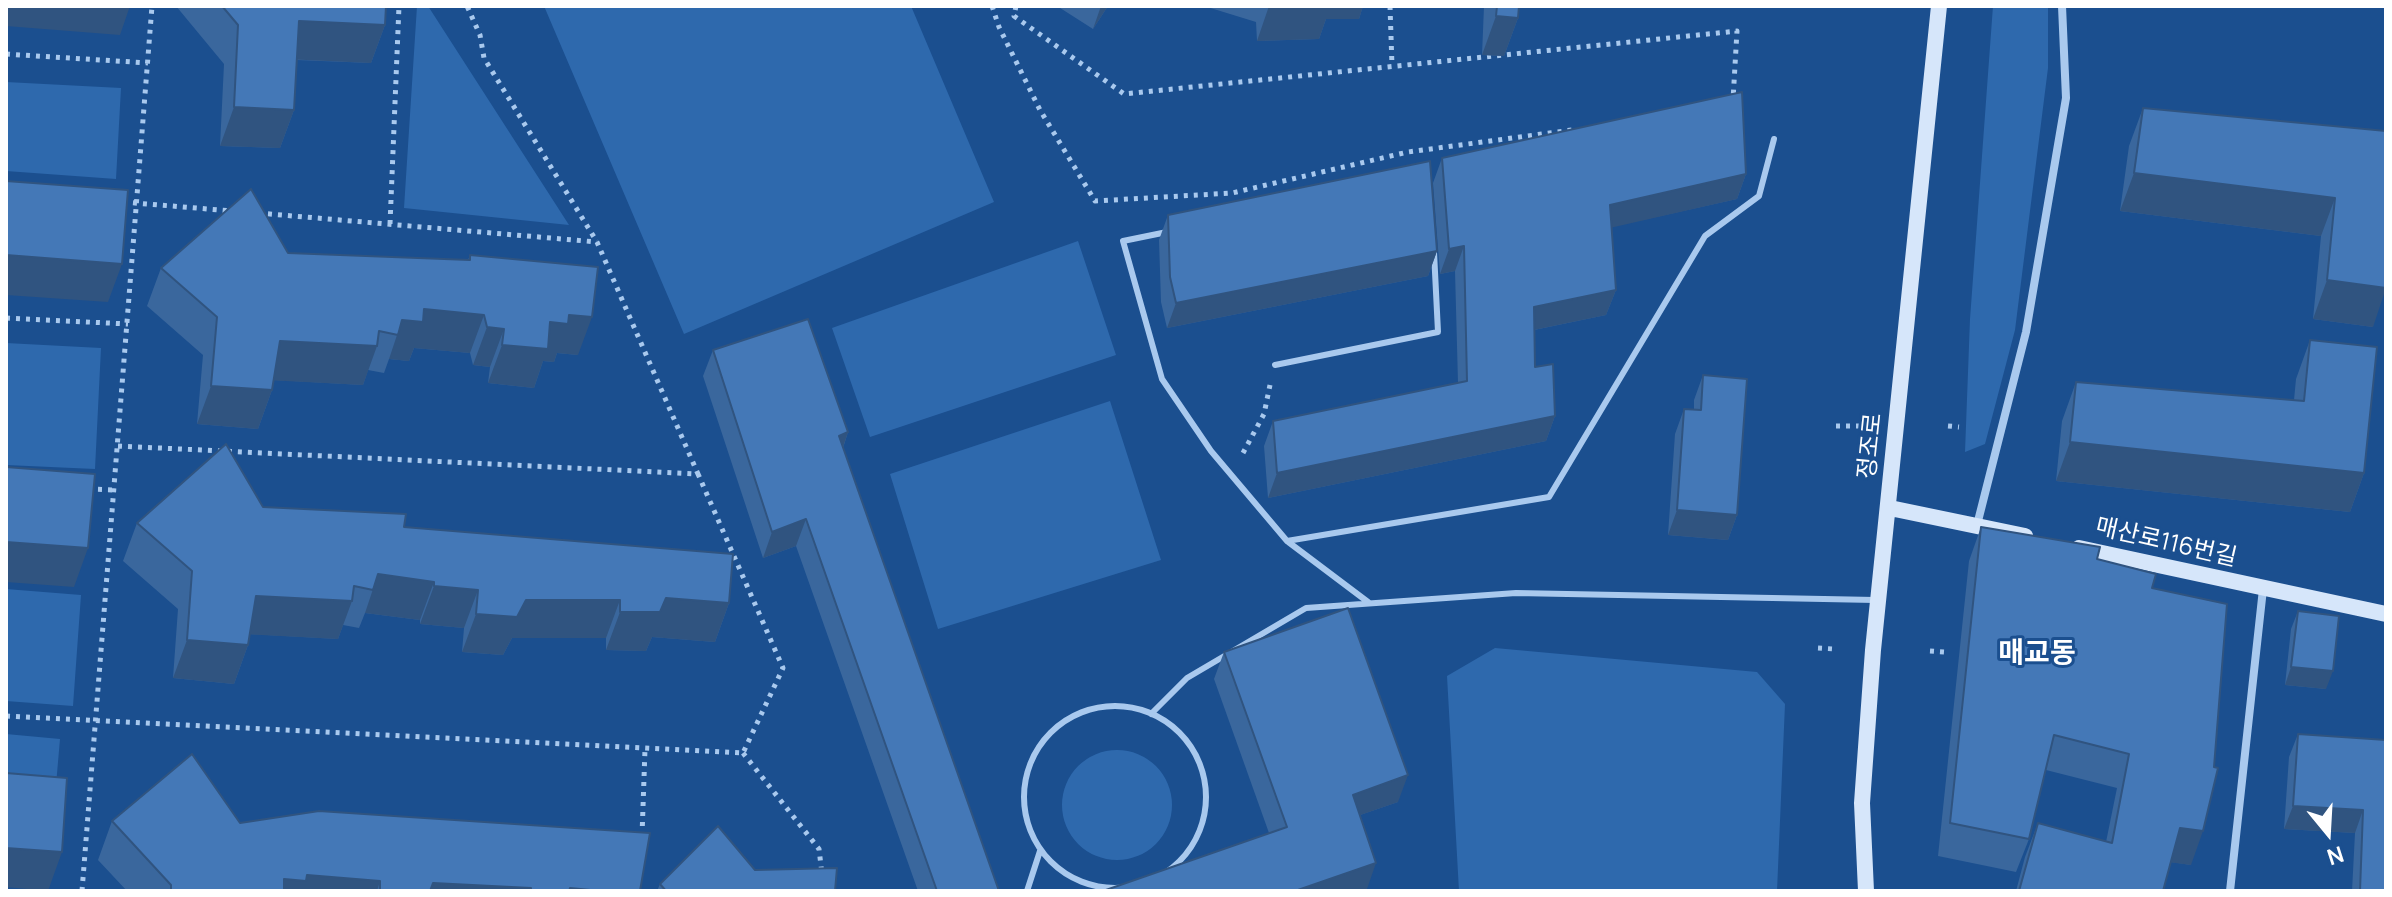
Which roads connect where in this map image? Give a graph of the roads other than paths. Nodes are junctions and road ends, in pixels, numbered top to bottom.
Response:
1 (1939, 6) edge
2 (2062, 6) edge
3 (1774, 139) dead end
4 (1169, 231) edge
5 (1432, 236) edge
6 (1275, 365) road end
7 (1890, 508) junction
8 (1977, 525) junction
9 (2037, 538) edge
10 (1287, 541) junction
11 (2067, 545) edge
12 (2263, 589) junction
13 (1879, 600) junction
14 (1368, 602) junction
15 (2386, 614) edge
16 (1151, 714) junction
17 (1040, 851) junction
18 (1027, 891) edge
19 (1866, 891) edge
20 (2230, 891) edge

1 - 7 street, 정조로
2 - 8 street
3 - 10 lane
4 - 10 lane
5 - 6 lane
7 - 8 street
7 - 13 street, 정조로
8 - 9 street
10 - 14 lane
11 - 12 street, 매산로116번길
12 - 15 street, 매산로116번길
12 - 20 street
13 - 14 lane
13 - 19 street, 정조로
14 - 16 lane
16 - 17 lane
16 - 17 lane
17 - 18 lane

